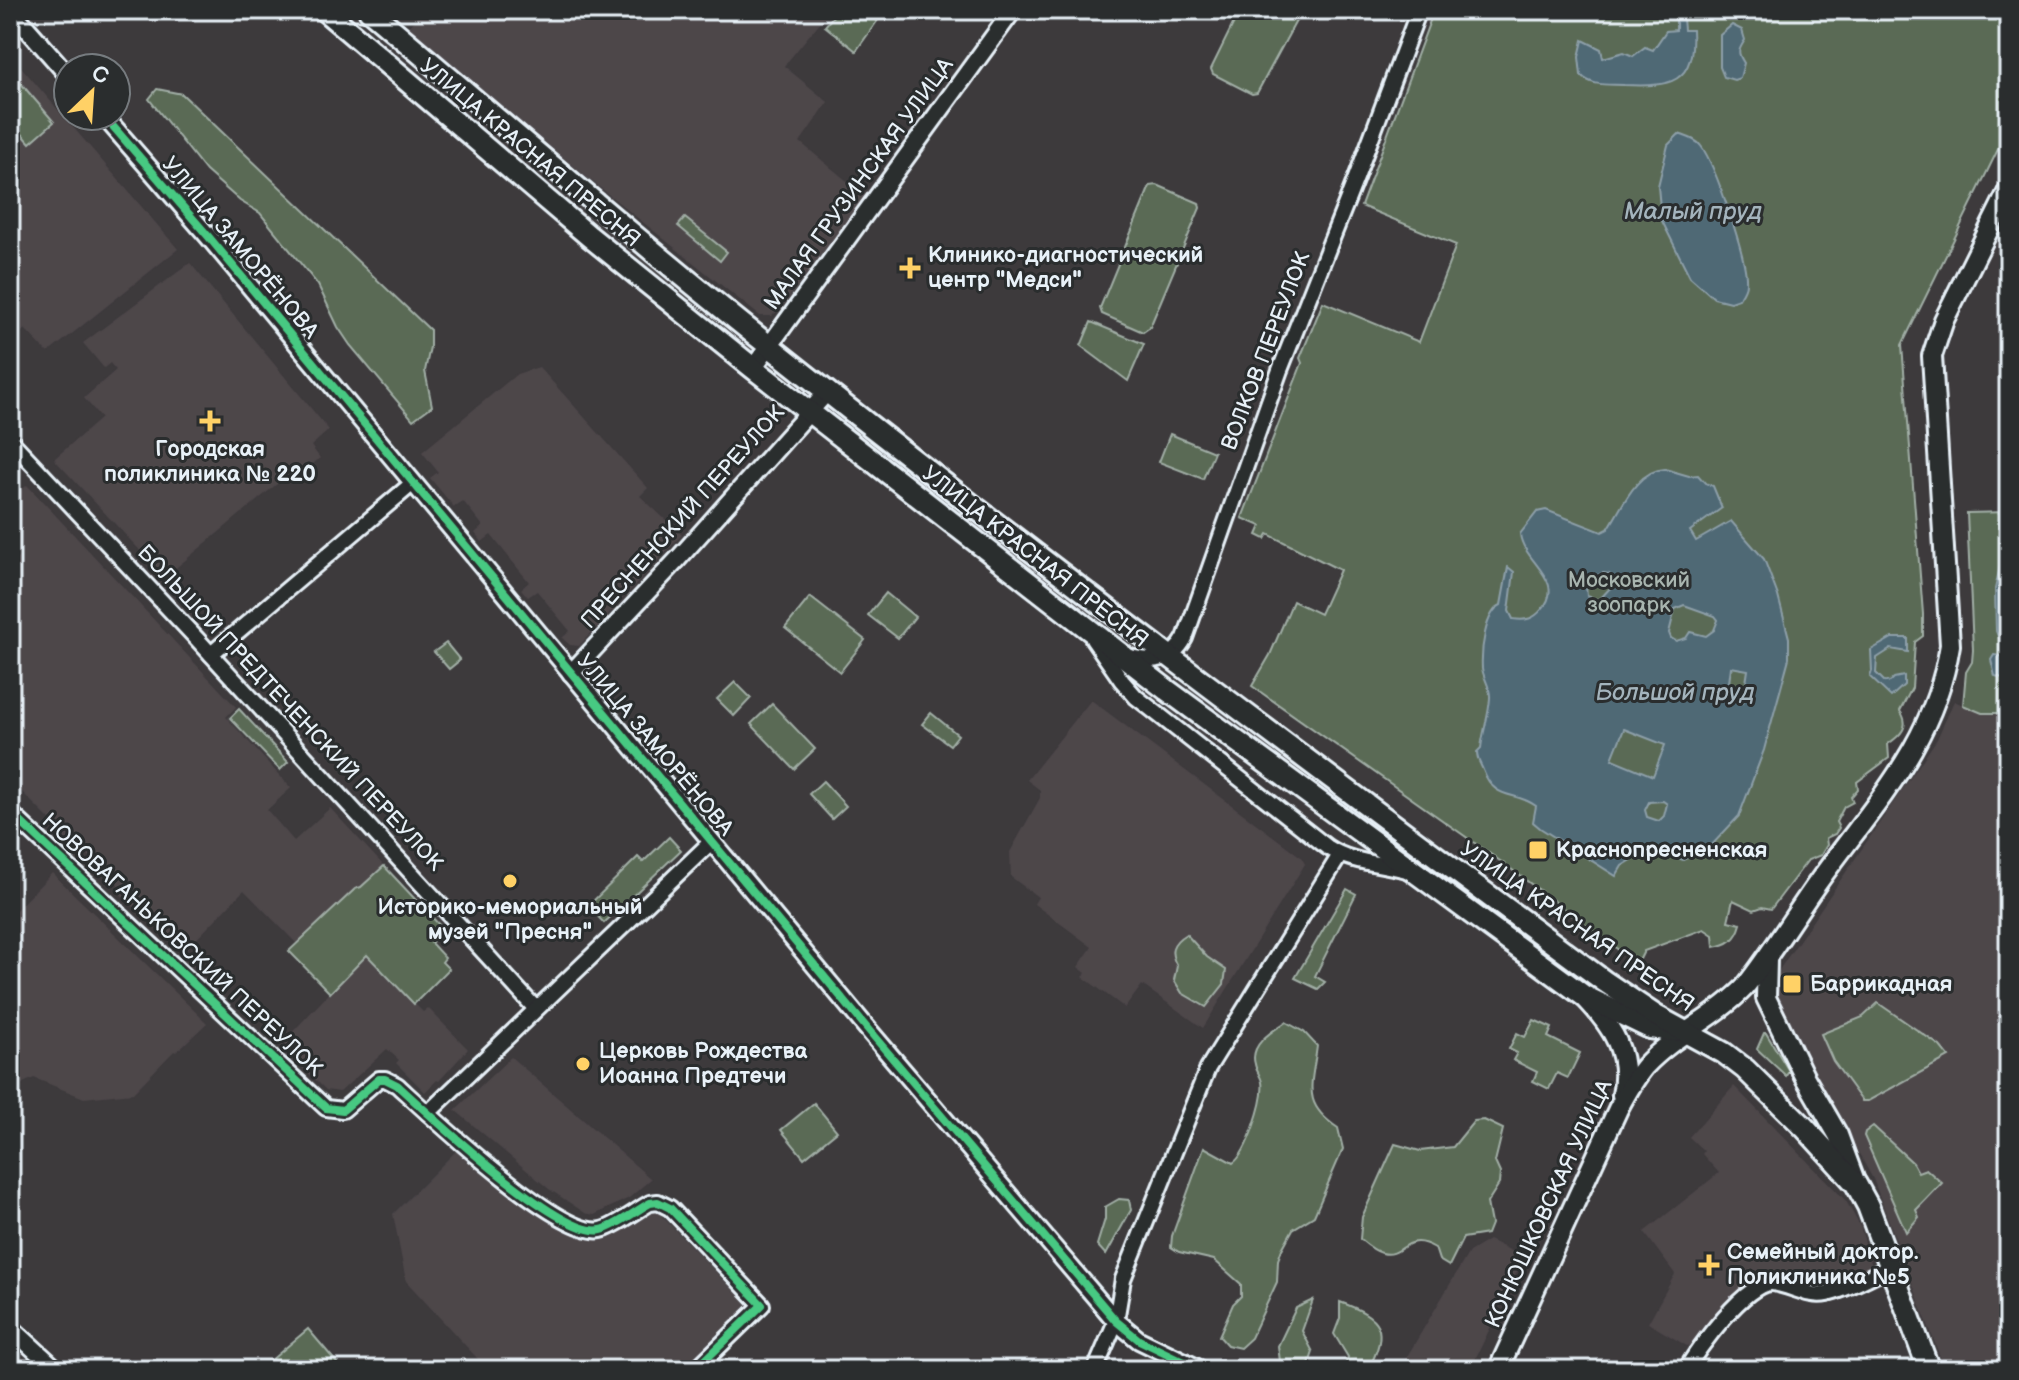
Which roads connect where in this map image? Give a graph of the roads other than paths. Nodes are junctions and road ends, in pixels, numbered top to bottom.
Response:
1 (324, 10) edge
2 (369, 10) edge
3 (1013, 10) edge
4 (1419, 10) edge
5 (16, 16) edge
6 (52, 57) edge
7 (118, 132) edge
8 (2009, 189) edge
9 (769, 346) junction
10 (753, 368) junction
11 (828, 391) junction
12 (809, 411) junction
13 (10, 440) edge
14 (413, 483) junction
15 (1083, 626) junction
16 (211, 654) junction
17 (1120, 654) junction
18 (1169, 657) junction
19 (571, 673) junction
20 (10, 812) edge
21 (711, 842) junction
22 (1340, 855) junction
23 (1409, 871) junction
24 (1767, 956) junction
25 (1584, 996) junction
26 (536, 1009) junction
27 (1687, 1032) junction
28 (1618, 1109) junction
29 (428, 1113) junction
30 (1856, 1184) junction
31 (1891, 1267) junction
32 (1116, 1321) junction
33 (10, 1327) edge
34 (57, 1370) edge
35 (695, 1370) edge
36 (1095, 1370) edge
37 (1201, 1370) edge
38 (1498, 1370) edge
39 (1686, 1370) edge
40 (1929, 1370) edge

1 - 10 main road, УЛИЦА КРАСНАЯ ПРЕСНЯ
2 - 9 main road, УЛИЦА КРАСНАЯ ПРЕСНЯ
3 - 9 street, МАЛАЯ ГРУЗИНСКАЯ УЛИЦА
4 - 18 street, ВОЛКОВ ПЕРЕУЛОК
5 - 6 street
7 - 14 street, УЛИЦА ЗАМОРЁНОВА
8 - 24 main road, КОНЮШКОВСКАЯ УЛИЦА
9 - 10 street, МАЛАЯ ГРУЗИНСКАЯ УЛИЦА
9 - 11 main road, УЛИЦА КРАСНАЯ ПРЕСНЯ
10 - 12 main road, УЛИЦА КРАСНАЯ ПРЕСНЯ
11 - 12 street, ПРЕСНЕНСКИЙ ПЕРЕУЛОК
11 - 18 main road, УЛИЦА КРАСНАЯ ПРЕСНЯ
12 - 15 main road, УЛИЦА КРАСНАЯ ПРЕСНЯ
12 - 19 street, ПРЕСНЕНСКИЙ ПЕРЕУЛОК
13 - 16 street, БОЛЬШОЙ ПРЕДТЕЧЕНСКИЙ ПЕРЕУЛОК
14 - 16 street
14 - 19 street, УЛИЦА ЗАМОРЁНОВА
15 - 17 main road, УЛИЦА КРАСНАЯ ПРЕСНЯ
15 - 22 street
16 - 26 street, БОЛЬШОЙ ПРЕДТЕЧЕНСКИЙ ПЕРЕУЛОК
17 - 18 street
17 - 23 main road, УЛИЦА КРАСНАЯ ПРЕСНЯ
18 - 27 main road, УЛИЦА КРАСНАЯ ПРЕСНЯ
19 - 21 street, УЛИЦА ЗАМОРЁНОВА
20 - 29 street, НОВОВАГАНЬКОВСКИЙ ПЕРЕУЛОК
21 - 26 street
21 - 32 street, УЛИЦА ЗАМОРЁНОВА
22 - 23 street
22 - 32 street
23 - 25 main road, УЛИЦА КРАСНАЯ ПРЕСНЯ
24 - 27 main road, КОНЮШКОВСКАЯ УЛИЦА
24 - 30 main road
25 - 27 main road, УЛИЦА КРАСНАЯ ПРЕСНЯ
25 - 28 main road
26 - 29 street
27 - 28 main road, КОНЮШКОВСКАЯ УЛИЦА
27 - 30 main road
28 - 38 main road, КОНЮШКОВСКАЯ УЛИЦА
29 - 35 street
30 - 31 main road
31 - 39 street
31 - 40 main road
32 - 36 street
32 - 37 street, УЛИЦА ЗАМОРЁНОВА
33 - 34 street

